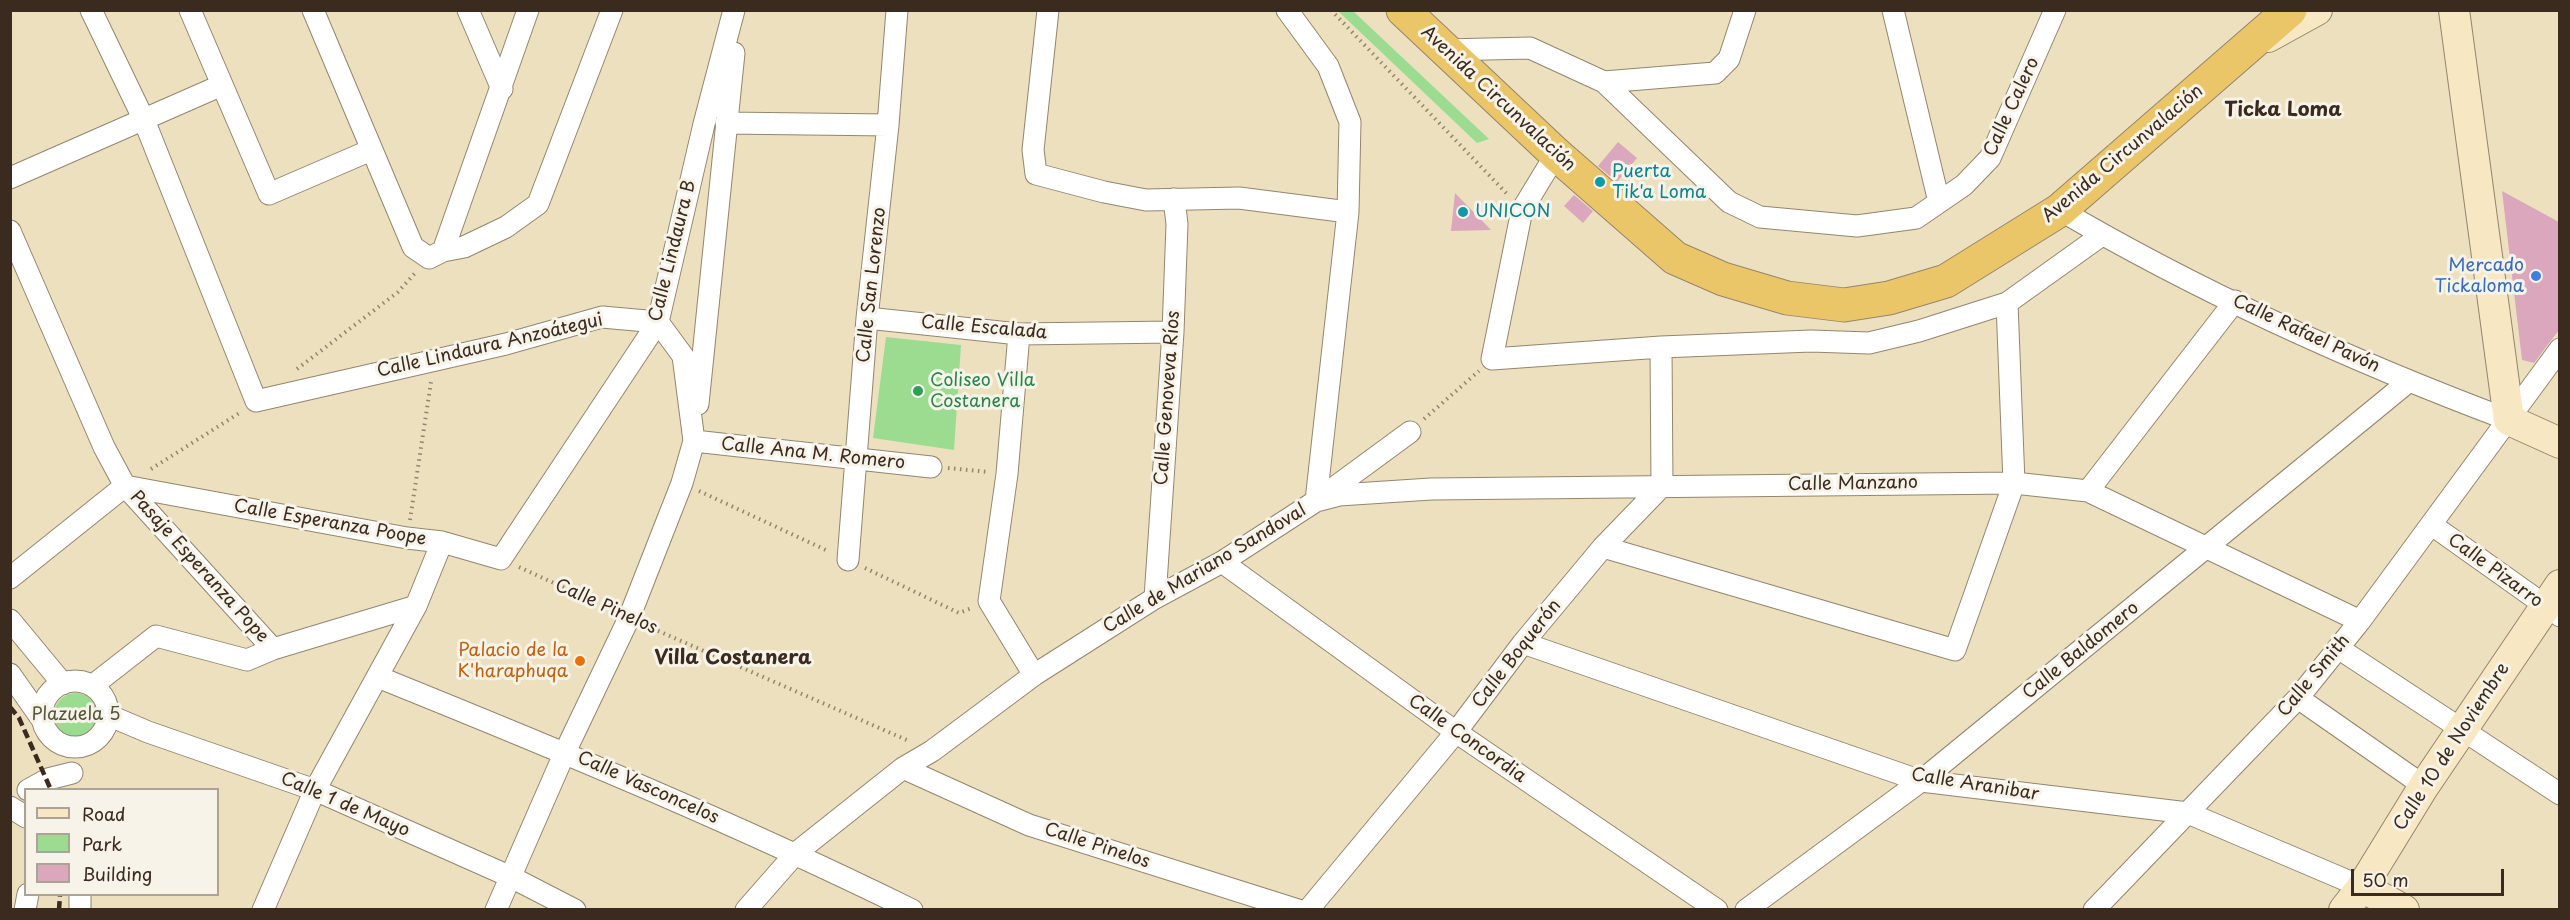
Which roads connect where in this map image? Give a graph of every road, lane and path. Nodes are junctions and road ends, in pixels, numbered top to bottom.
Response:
1 (91, 10) edge
2 (190, 10) edge
3 (313, 10) edge
4 (468, 10) edge
5 (528, 10) edge
6 (612, 10) edge
7 (736, 10) edge
8 (897, 10) edge
9 (1048, 10) edge
10 (1287, 10) edge
11 (1331, 10) edge
12 (1403, 10) edge
13 (1745, 10) edge
14 (1893, 10) edge
15 (2055, 10) edge
16 (2290, 10) edge
17 (2317, 10) edge
18 (2454, 10) edge
19 (2247, 48) junction
20 (1445, 51) junction
21 (1604, 82) junction
22 (222, 86) junction
23 (502, 89) junction
24 (144, 120) junction
25 (726, 123) junction
26 (888, 125) junction
27 (371, 150) junction
28 (1556, 154) junction
29 (10, 178) edge
30 (1174, 199) junction
31 (1939, 202) junction
32 (1522, 210) junction
33 (2060, 210) junction
34 (1348, 212) junction
35 (10, 231) edge
36 (2102, 235) junction
37 (443, 251) junction
38 (2235, 301) junction
39 (2007, 303) junction
40 (867, 318) junction
41 (658, 322) junction
42 (1173, 332) junction
43 (1019, 334) junction
44 (1661, 347) junction
45 (2559, 349) edge
46 (1492, 359) junction
47 (434, 360) junction
48 (2408, 382) junction
49 (2509, 420) junction
50 (1410, 432) joint
51 (694, 441) junction
52 (2559, 444) edge
53 (857, 460) junction
54 (931, 467) joint
55 (1007, 474) junction
56 (2014, 483) junction
57 (125, 486) junction
58 (1662, 486) junction
59 (2088, 491) junction
60 (1316, 501) junction
61 (2432, 525) junction
62 (407, 538) junction
63 (442, 542) junction
64 (1603, 547) junction
65 (2207, 548) junction
66 (501, 559) junction
67 (848, 560) dead end
68 (1222, 562) junction
69 (10, 578) edge
70 (1155, 598) junction
71 (2555, 602) edge
72 (416, 606) junction
73 (629, 618) junction
74 (10, 620) edge
75 (2360, 621) junction
76 (1523, 643) junction
77 (2338, 648) junction
78 (273, 649) junction
79 (10, 674) edge
80 (1034, 675) junction
81 (378, 677) junction
82 (63, 684) junction
83 (92, 686) junction
84 (2298, 698) junction
85 (108, 715) junction
86 (43, 721) junction
87 (2462, 729) junction
88 (1456, 732) junction
89 (70, 748) junction
90 (932, 751) junction
91 (565, 752) junction
92 (903, 768) junction
93 (73, 781) edge
94 (1921, 781) junction
95 (2424, 786) junction
96 (31, 788) edge
97 (315, 790) junction
98 (24, 792) edge
99 (2559, 794) edge
100 (10, 799) edge
101 (10, 807) edge
102 (2188, 813) junction
103 (24, 816) edge
104 (796, 853) junction
105 (511, 878) junction
106 (2353, 898) edge
107 (263, 909) edge
108 (496, 909) edge
109 (575, 909) edge
110 (746, 909) edge
111 (912, 909) edge
112 (1298, 909) edge
113 (1308, 909) edge
114 (1717, 909) edge
115 (1746, 909) edge
116 (2094, 909) edge
117 (2404, 909) edge

1 - 24 street, Calle Lindaura Anzoátegui
2 - 22 street
3 - 27 street
4 - 23 street
5 - 23 street
6 - 37 street
7 - 25 street, Calle Lindaura B
7 - 41 street, Calle Lindaura B
8 - 26 street, Calle San Lorenzo
9 - 30 street
10 - 34 street
11 - 32 path
12 - 20 highway, Avenida Circunvalación
13 - 21 street
14 - 31 street
15 - 31 street, Calle Calero
16 - 19 highway, Avenida Circunvalación
17 - 19 main road
18 - 49 main road
19 - 33 highway, Avenida Circunvalación
20 - 21 street, Calle Calero
20 - 28 highway, Avenida Circunvalación
21 - 31 street, Calle Calero
22 - 24 street
22 - 27 street
23 - 37 street
24 - 29 street
24 - 47 street, Calle Lindaura Anzoátegui
25 - 26 street
25 - 51 street, Calle Lindaura B
26 - 40 street, Calle San Lorenzo
27 - 37 street
28 - 32 street
28 - 33 highway, Avenida Circunvalación
30 - 34 street
30 - 42 street, Calle Genoveva Ríos
32 - 46 street
33 - 36 street, Calle Rafael Pavón
34 - 60 street
35 - 57 street
36 - 38 street, Calle Rafael Pavón
36 - 39 street
38 - 48 street, Calle Rafael Pavón
38 - 59 street
39 - 44 street
39 - 56 street
40 - 43 street, Calle Escalada
40 - 53 street, Calle San Lorenzo
41 - 47 street, Calle Lindaura Anzoátegui
41 - 51 street
41 - 66 street, Calle Lindaura B
42 - 43 street, Calle Escalada
42 - 70 street, Calle Genoveva Ríos
43 - 55 street
44 - 46 street
44 - 58 street
45 - 49 street, Calle Smith
46 - 50 path
47 - 62 path
48 - 49 street, Calle Rafael Pavón
48 - 65 street, Calle Baldomero
49 - 52 main road, Calle Rafael Pavón
49 - 61 street, Calle Smith
50 - 60 street, Calle de Mariano Sandoval
51 - 53 street, Calle Ana M. Romero
51 - 73 street
53 - 54 street, Calle Ana M. Romero
53 - 67 street, Calle San Lorenzo
54 - 55 path
55 - 80 street
56 - 58 street, Calle Manzano
56 - 59 street, Calle Manzano
56 - 64 street
57 - 62 street, Calle Esperanza Poope
57 - 69 street
57 - 78 street, Pasaje Esperanza Pope
58 - 60 street, Calle Manzano
58 - 64 street, Calle Boquerón
59 - 65 street, Calle Manzano
60 - 68 street, Calle de Mariano Sandoval
61 - 71 street, Calle Pizarro
61 - 75 street, Calle Smith
62 - 63 street, Calle Esperanza Poope
63 - 66 street
63 - 72 street, Calle Esperanza Poope
64 - 76 street, Calle Boquerón
65 - 75 street, Calle Manzano
65 - 94 street, Calle Baldomero
66 - 73 path, Calle Pinelos
68 - 70 street, Calle de Mariano Sandoval
68 - 88 street, Calle Concordia
70 - 80 street, Calle de Mariano Sandoval
71 - 87 main road, Calle 10 de Noviembre
72 - 78 street
72 - 81 street, Calle Esperanza Poope
73 - 90 path, Calle Pinelos
73 - 91 street
74 - 82 street
75 - 77 street, Calle Smith
76 - 88 street, Calle Boquerón
76 - 94 street, Calle Aranibar
77 - 84 street, Calle Smith
77 - 87 street
78 - 83 street
79 - 86 street
80 - 90 street, Calle de Mariano Sandoval
81 - 91 street, Calle Vasconcelos
81 - 97 street, Calle Esperanza Poope
82 - 83 street
82 - 86 street
83 - 85 street
84 - 95 street
84 - 102 street, Calle Smith
85 - 89 street
85 - 97 street, Calle 1 de Mayo
86 - 89 street
87 - 95 main road, Calle 10 de Noviembre
87 - 99 street
88 - 113 street, Calle Boquerón
88 - 114 street, Calle Concordia
89 - 93 street
90 - 92 street, Calle de Mariano Sandoval
91 - 104 street, Calle Vasconcelos
91 - 105 street
92 - 104 street, Calle de Mariano Sandoval
92 - 112 street, Calle Pinelos
93 - 96 street
94 - 102 street, Calle Aranibar
94 - 115 street, Calle Baldomero
95 - 106 main road, Calle 10 de Noviembre
97 - 105 street, Calle 1 de Mayo
97 - 107 street, Calle Esperanza Poope
98 - 100 street
101 - 103 street
102 - 106 street, Calle Aranibar
102 - 116 street, Calle Smith
104 - 110 street, Calle de Mariano Sandoval
104 - 111 street, Calle Vasconcelos
105 - 108 street
105 - 109 street, Calle 1 de Mayo
106 - 117 main road

